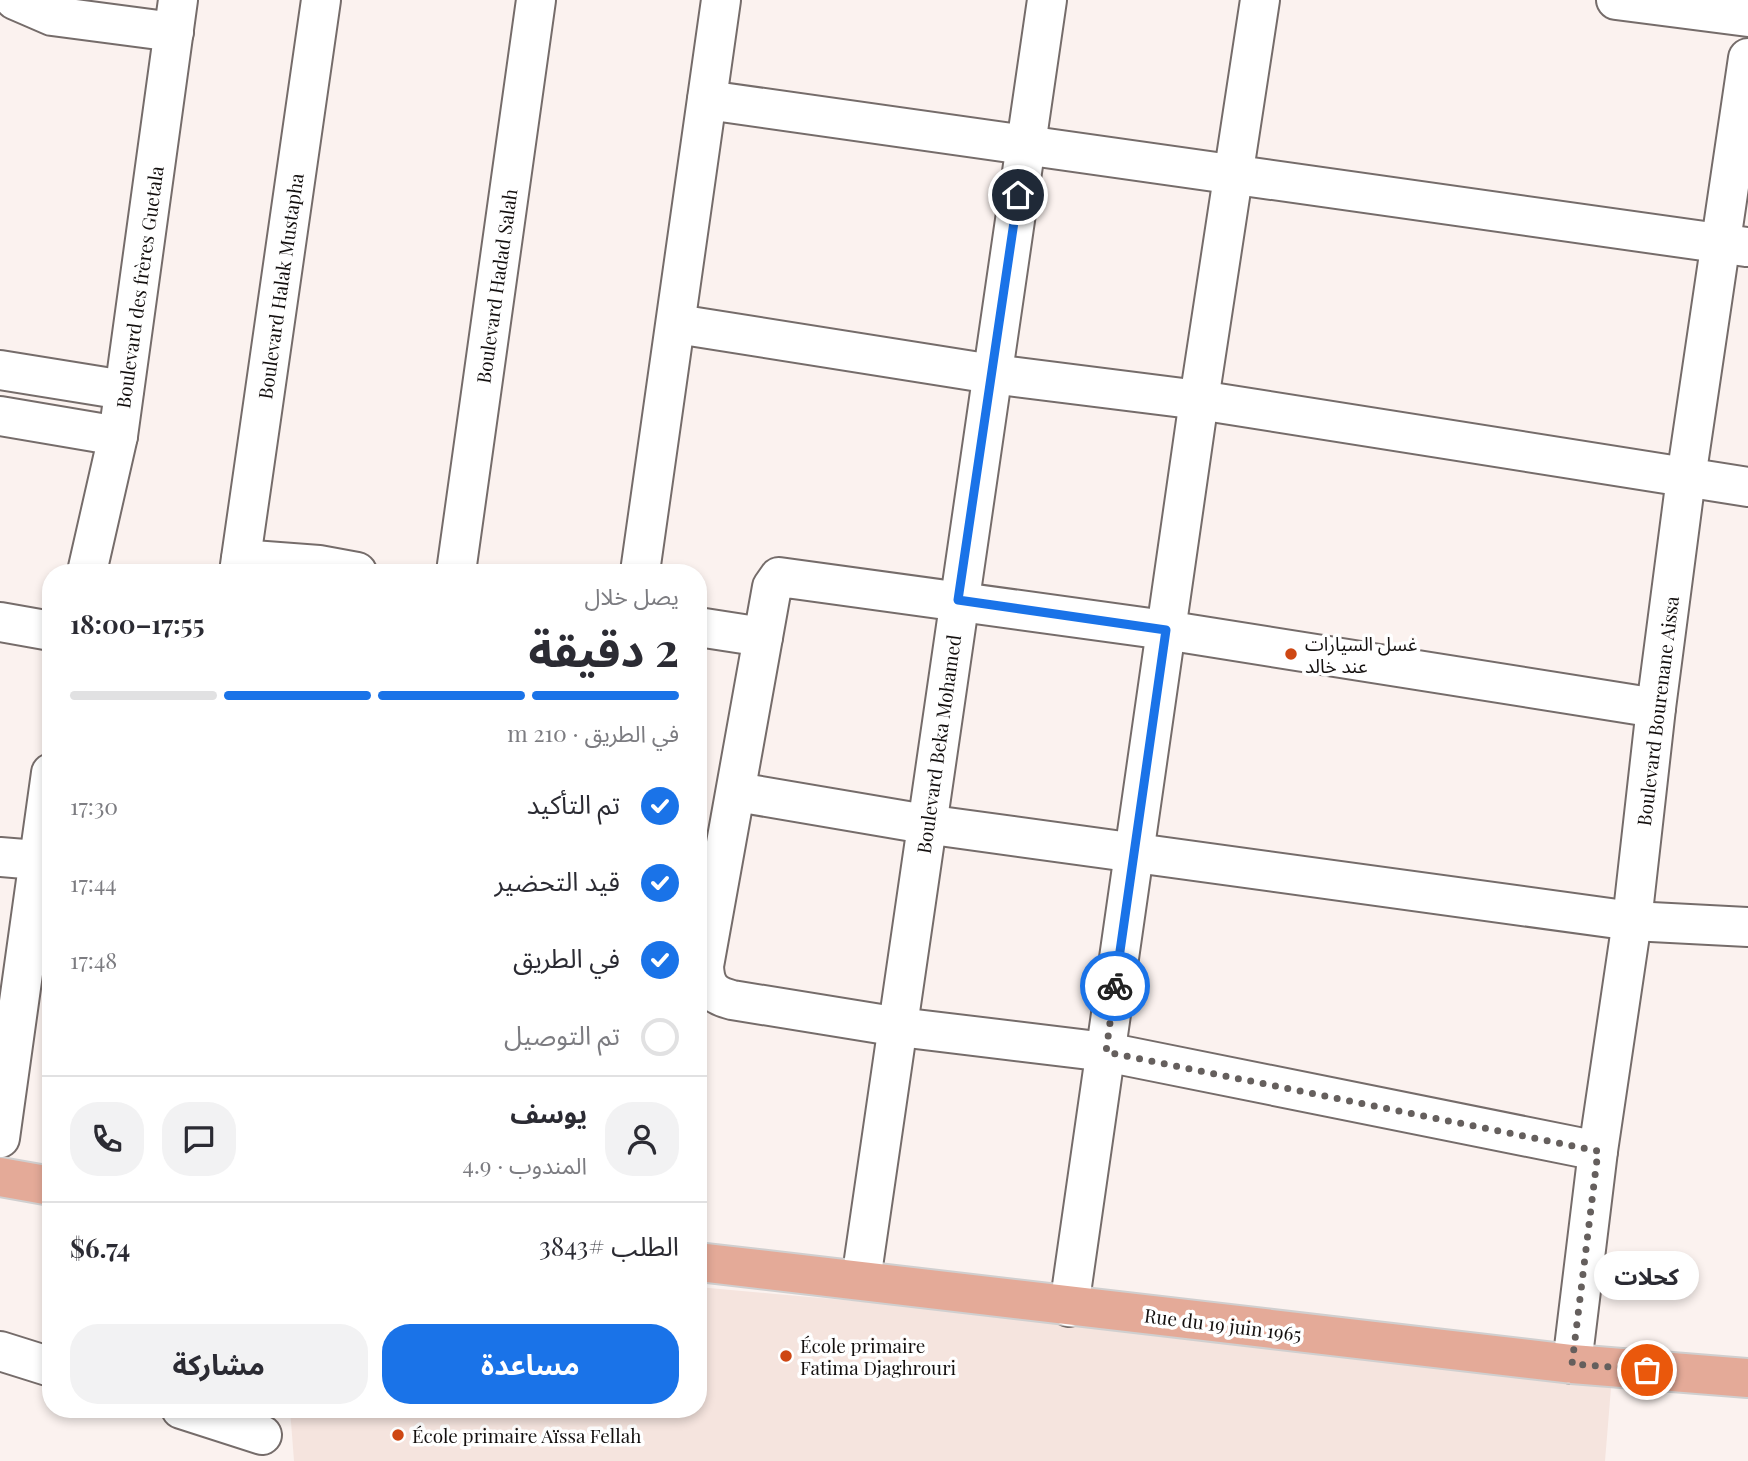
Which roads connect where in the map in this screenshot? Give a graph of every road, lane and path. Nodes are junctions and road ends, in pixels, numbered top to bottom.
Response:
1 (15, 0) edge
2 (321, 0) edge
3 (537, 0) edge
4 (721, 0) edge
5 (1047, 0) edge
6 (1260, 0) edge
7 (1616, 0) edge
8 (176, 16) edge
9 (1748, 17) edge
10 (1748, 58) edge
11 (707, 100) junction
12 (1026, 144) junction
13 (1235, 176) junction
14 (1735, 246) edge
15 (677, 324) junction
16 (0, 370) edge
17 (992, 374) junction
18 (124, 390) junction
19 (1199, 400) junction
20 (0, 416) edge
21 (118, 436) junction
22 (1686, 478) junction
23 (1748, 487) edge
24 (89, 564) edge
25 (240, 564) edge
26 (457, 564) edge
27 (641, 564) edge
28 (958, 600) junction
29 (0, 622) edge
30 (707, 628) edge
31 (42, 629) edge
32 (1166, 630) junction
33 (763, 637) junction
34 (1656, 708) junction
35 (737, 792) junction
36 (42, 796) edge
37 (925, 824) junction
38 (1133, 851) junction
39 (18, 859) edge
40 (1632, 921) junction
41 (1748, 927) edge
42 (707, 950) edge
43 (707, 982) edge
44 (899, 1027) junction
45 (1106, 1052) junction
46 (0, 1138) edge
47 (1598, 1151) junction
48 (0, 1177) edge
49 (42, 1184) edge
50 (707, 1263) edge
51 (861, 1280) junction
52 (1069, 1307) junction
53 (0, 1351) edge
54 (42, 1364) edge
55 (1572, 1364) junction
56 (1748, 1378) edge
57 (209, 1418) edge
58 (262, 1435) edge

1 - 8 street
2 - 25 street, Boulevard Halak Mustapha
3 - 26 street, Boulevard Hadad Salah
4 - 11 street
5 - 12 street, Boulevard Beka Mohamed
6 - 13 street
7 - 9 street
8 - 18 street, Boulevard des frères Guetala
10 - 14 street, Boulevard Bourenane Aissa
11 - 12 street
11 - 15 street
12 - 13 street
12 - 17 street, Boulevard Beka Mohamed
13 - 14 street
13 - 19 street
14 - 22 street, Boulevard Bourenane Aissa
15 - 17 street
15 - 27 street
16 - 18 street
17 - 19 street
17 - 28 street, Boulevard Beka Mohamed
18 - 21 street, Boulevard des frères Guetala
19 - 22 street
19 - 32 street
20 - 21 street
21 - 24 street, Boulevard des frères Guetala
22 - 23 street
22 - 34 street, Boulevard Bourenane Aissa
28 - 32 street
28 - 33 street
28 - 37 street, Boulevard Beka Mohamed
29 - 31 street
30 - 33 street
32 - 34 street
32 - 38 street
33 - 35 street
34 - 40 street, Boulevard Bourenane Aissa
35 - 37 street
35 - 42 street
36 - 39 street
37 - 38 street
37 - 44 street, Boulevard Beka Mohamed
38 - 40 street
38 - 45 street
39 - 46 street
40 - 41 street
40 - 47 street, Boulevard Bourenane Aissa
43 - 44 street
44 - 45 street
44 - 51 street, Boulevard Beka Mohamed
45 - 47 street
45 - 52 street
47 - 55 street, Boulevard Bourenane Aissa
48 - 49 main road
50 - 51 main road, Rue du 19 juin 1965
51 - 52 main road, Rue du 19 juin 1965
52 - 55 main road, Rue du 19 juin 1965
53 - 54 street
55 - 56 main road, Rue du 19 juin 1965
57 - 58 street

